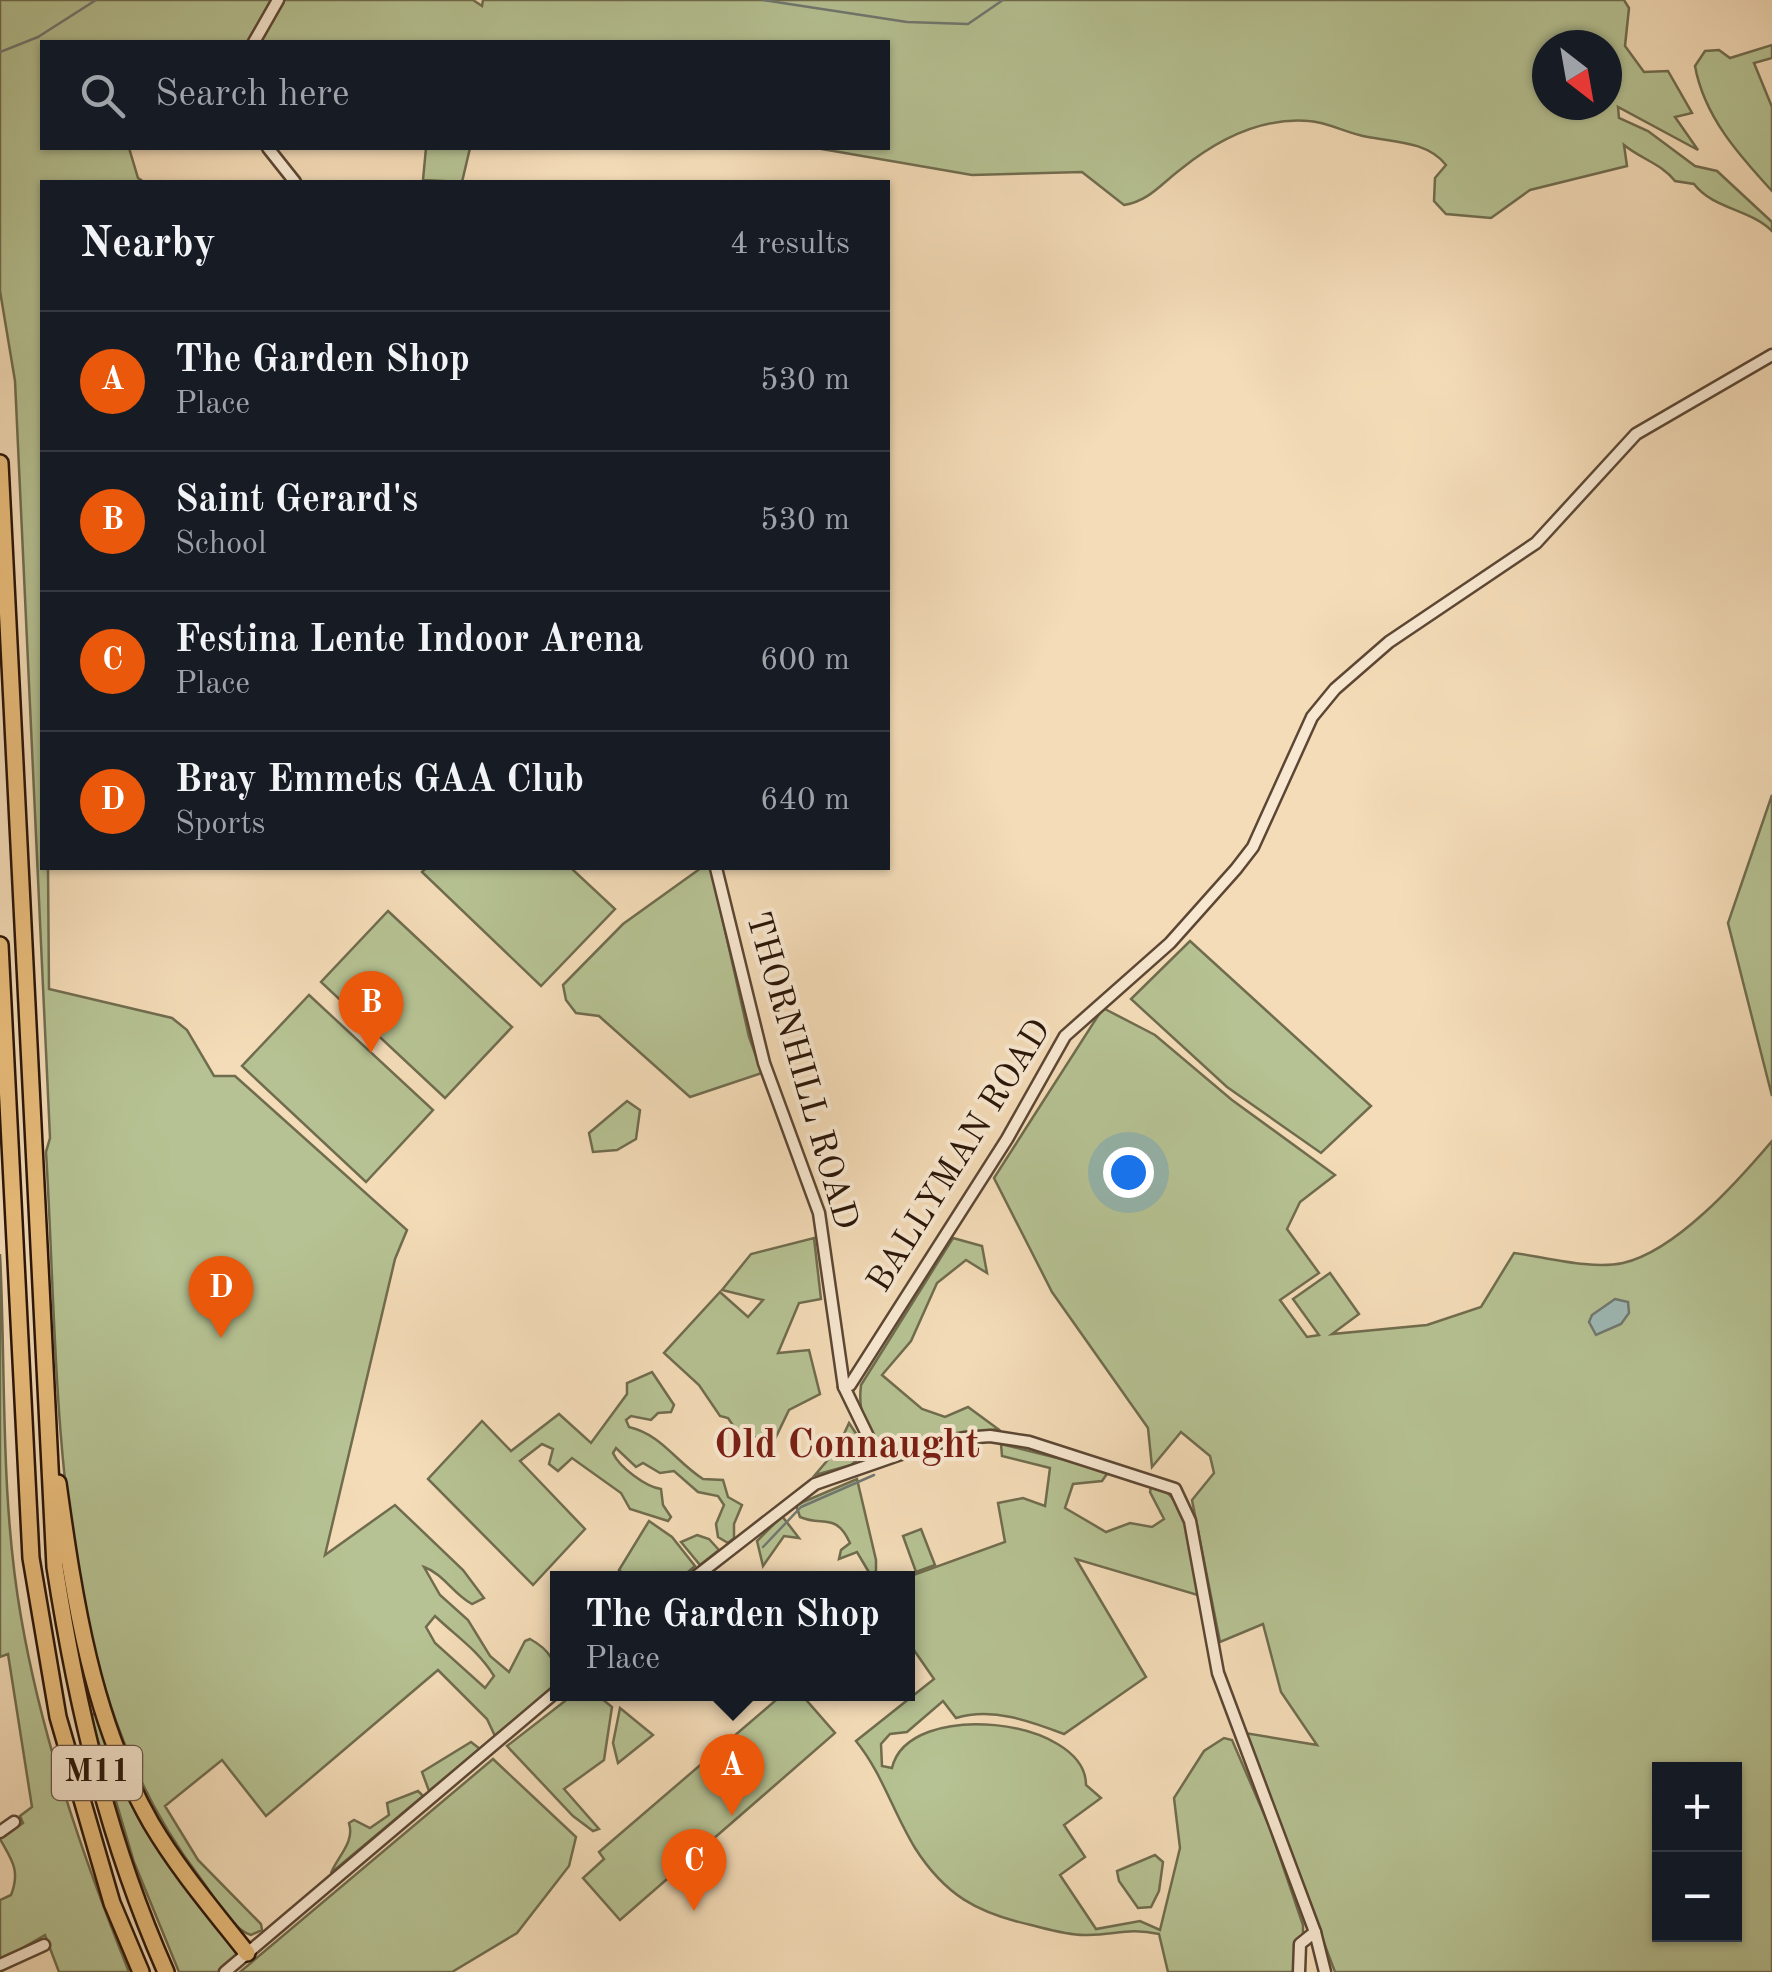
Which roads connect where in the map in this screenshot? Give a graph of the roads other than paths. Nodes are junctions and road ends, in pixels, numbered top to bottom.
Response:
1 (278, 0) edge
2 (255, 40) edge
3 (270, 150) edge
4 (294, 180) edge
5 (1772, 355) edge
6 (0, 464) edge
7 (716, 870) edge
8 (0, 945) edge
9 (844, 1387) junction
10 (46, 1395) junction
11 (880, 1461) junction
12 (703, 1571) edge
13 (550, 1697) edge
14 (14, 1822) dead end
15 (0, 1832) edge
16 (1315, 1932) junction
17 (44, 1945) dead end
18 (247, 1953) junction
19 (0, 1965) edge
20 (140, 1972) edge
21 (166, 1972) edge
22 (225, 1972) edge
23 (1299, 1972) edge
24 (1324, 1972) edge

1 - 2 street
3 - 4 street
5 - 9 street, BALLYMAN ROAD
6 - 10 highway, M11
7 - 9 street, THORNHILL ROAD
8 - 20 highway, M11
9 - 11 street, THORNHILL ROAD
10 - 18 highway
10 - 21 highway, M11
11 - 12 street
11 - 16 street
13 - 18 street
14 - 15 street
16 - 23 street
16 - 24 street
17 - 19 street
18 - 22 street

